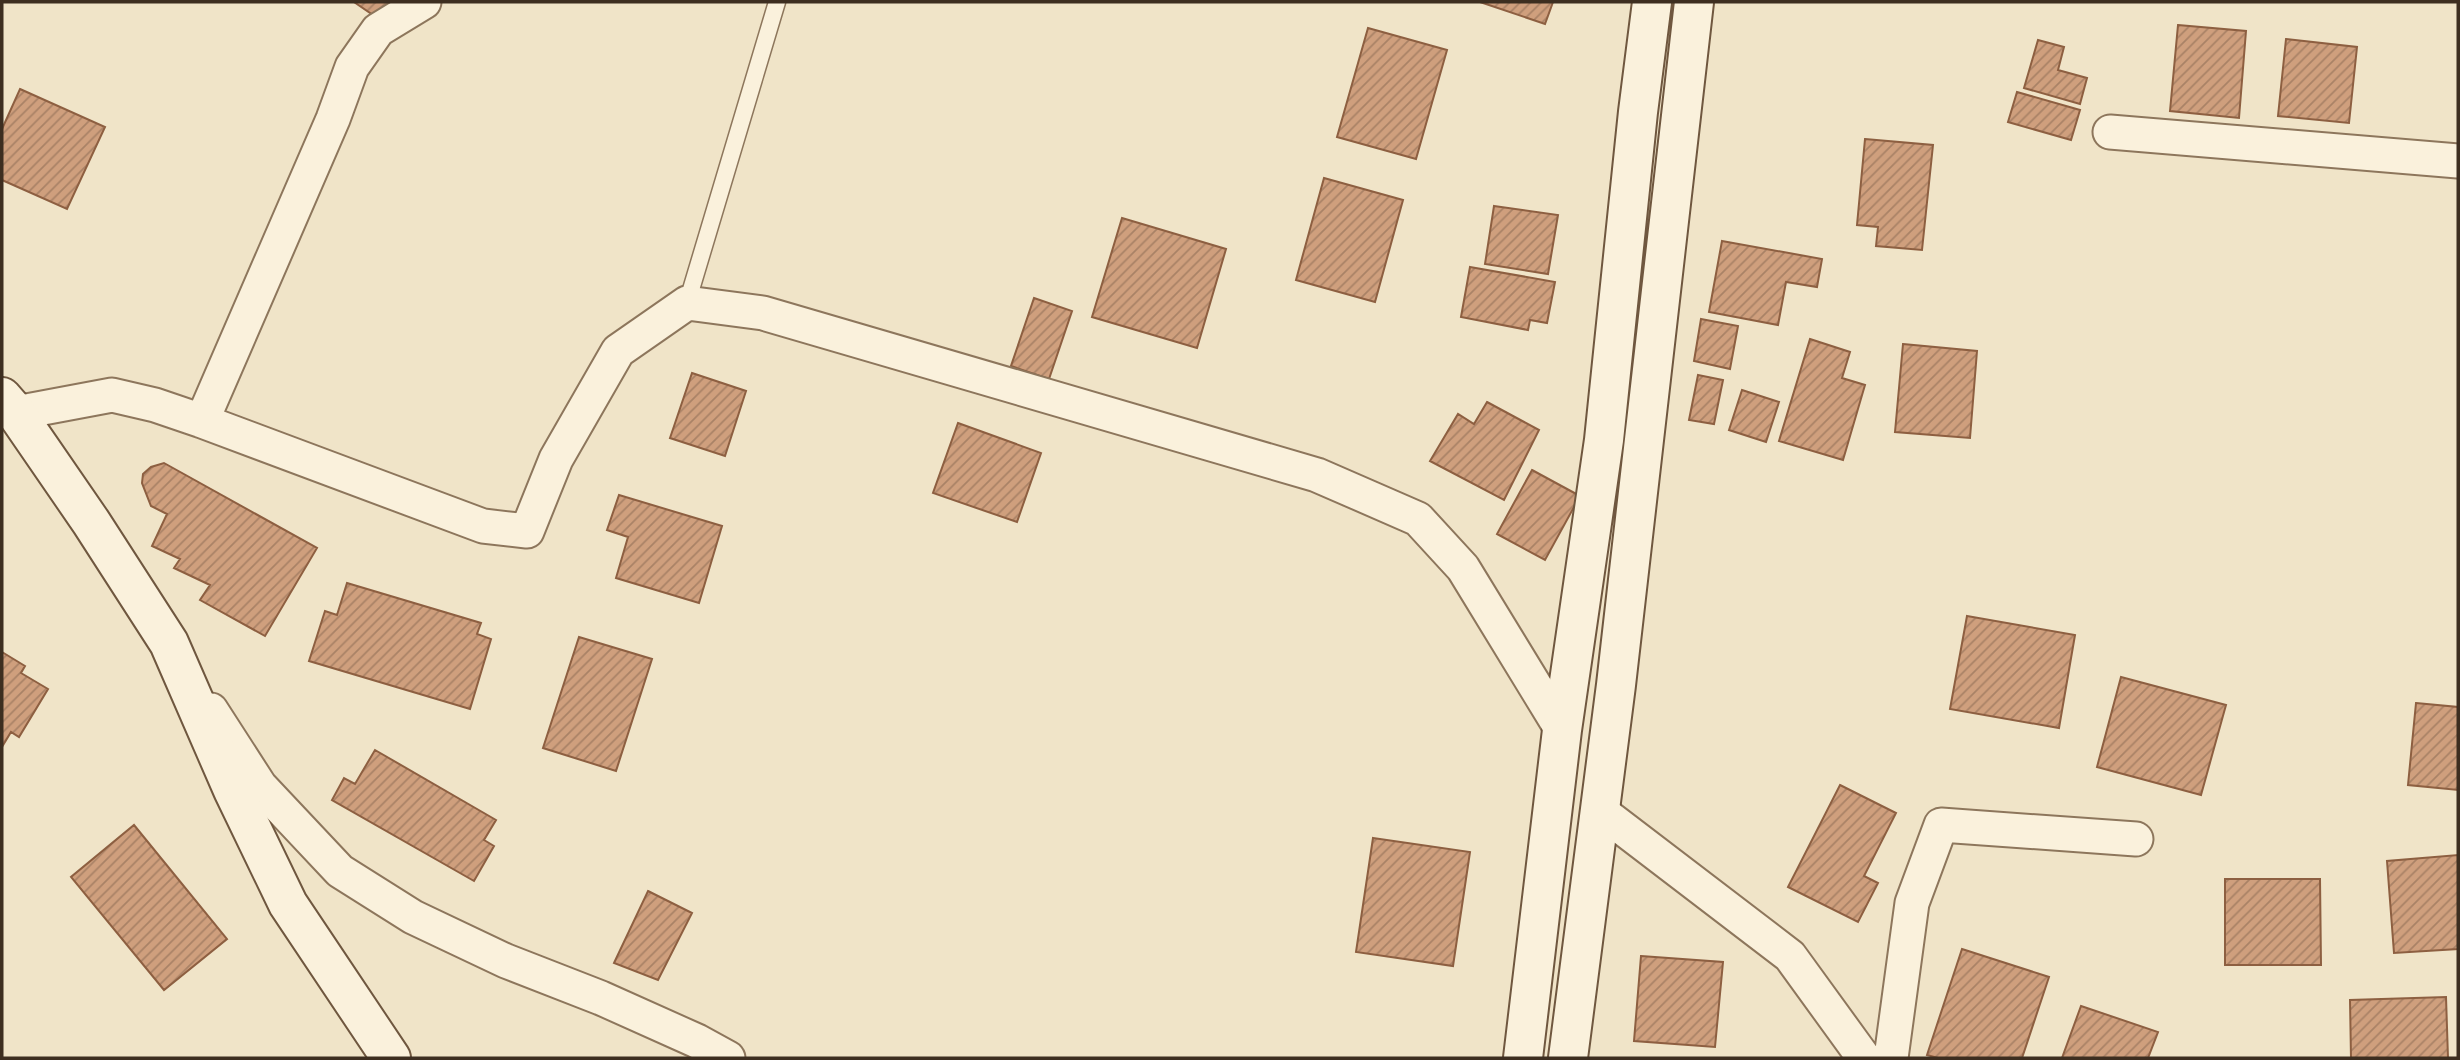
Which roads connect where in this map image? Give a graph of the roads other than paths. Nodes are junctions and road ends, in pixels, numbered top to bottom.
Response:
1 (424, 2) edge
2 (777, 2) edge
3 (1652, 2) edge
4 (1694, 2) edge
5 (2110, 132) dead end
6 (2458, 161) edge
7 (687, 303) junction
8 (9, 405) edge
9 (202, 421) junction
10 (169, 643) junction
11 (1562, 730) junction
12 (1599, 810) junction
13 (2136, 839) dead end
14 (391, 1058) edge
15 (728, 1058) edge
16 (1523, 1058) edge
17 (1568, 1058) edge
18 (1864, 1058) edge
19 (1891, 1058) edge

1 - 9 street
2 - 7 lane
3 - 11 main road
4 - 12 main road
5 - 6 street
7 - 9 street
7 - 11 street
8 - 9 street
8 - 10 main road
10 - 14 main road
10 - 15 street
11 - 16 main road
12 - 17 main road
12 - 18 street
13 - 19 street

